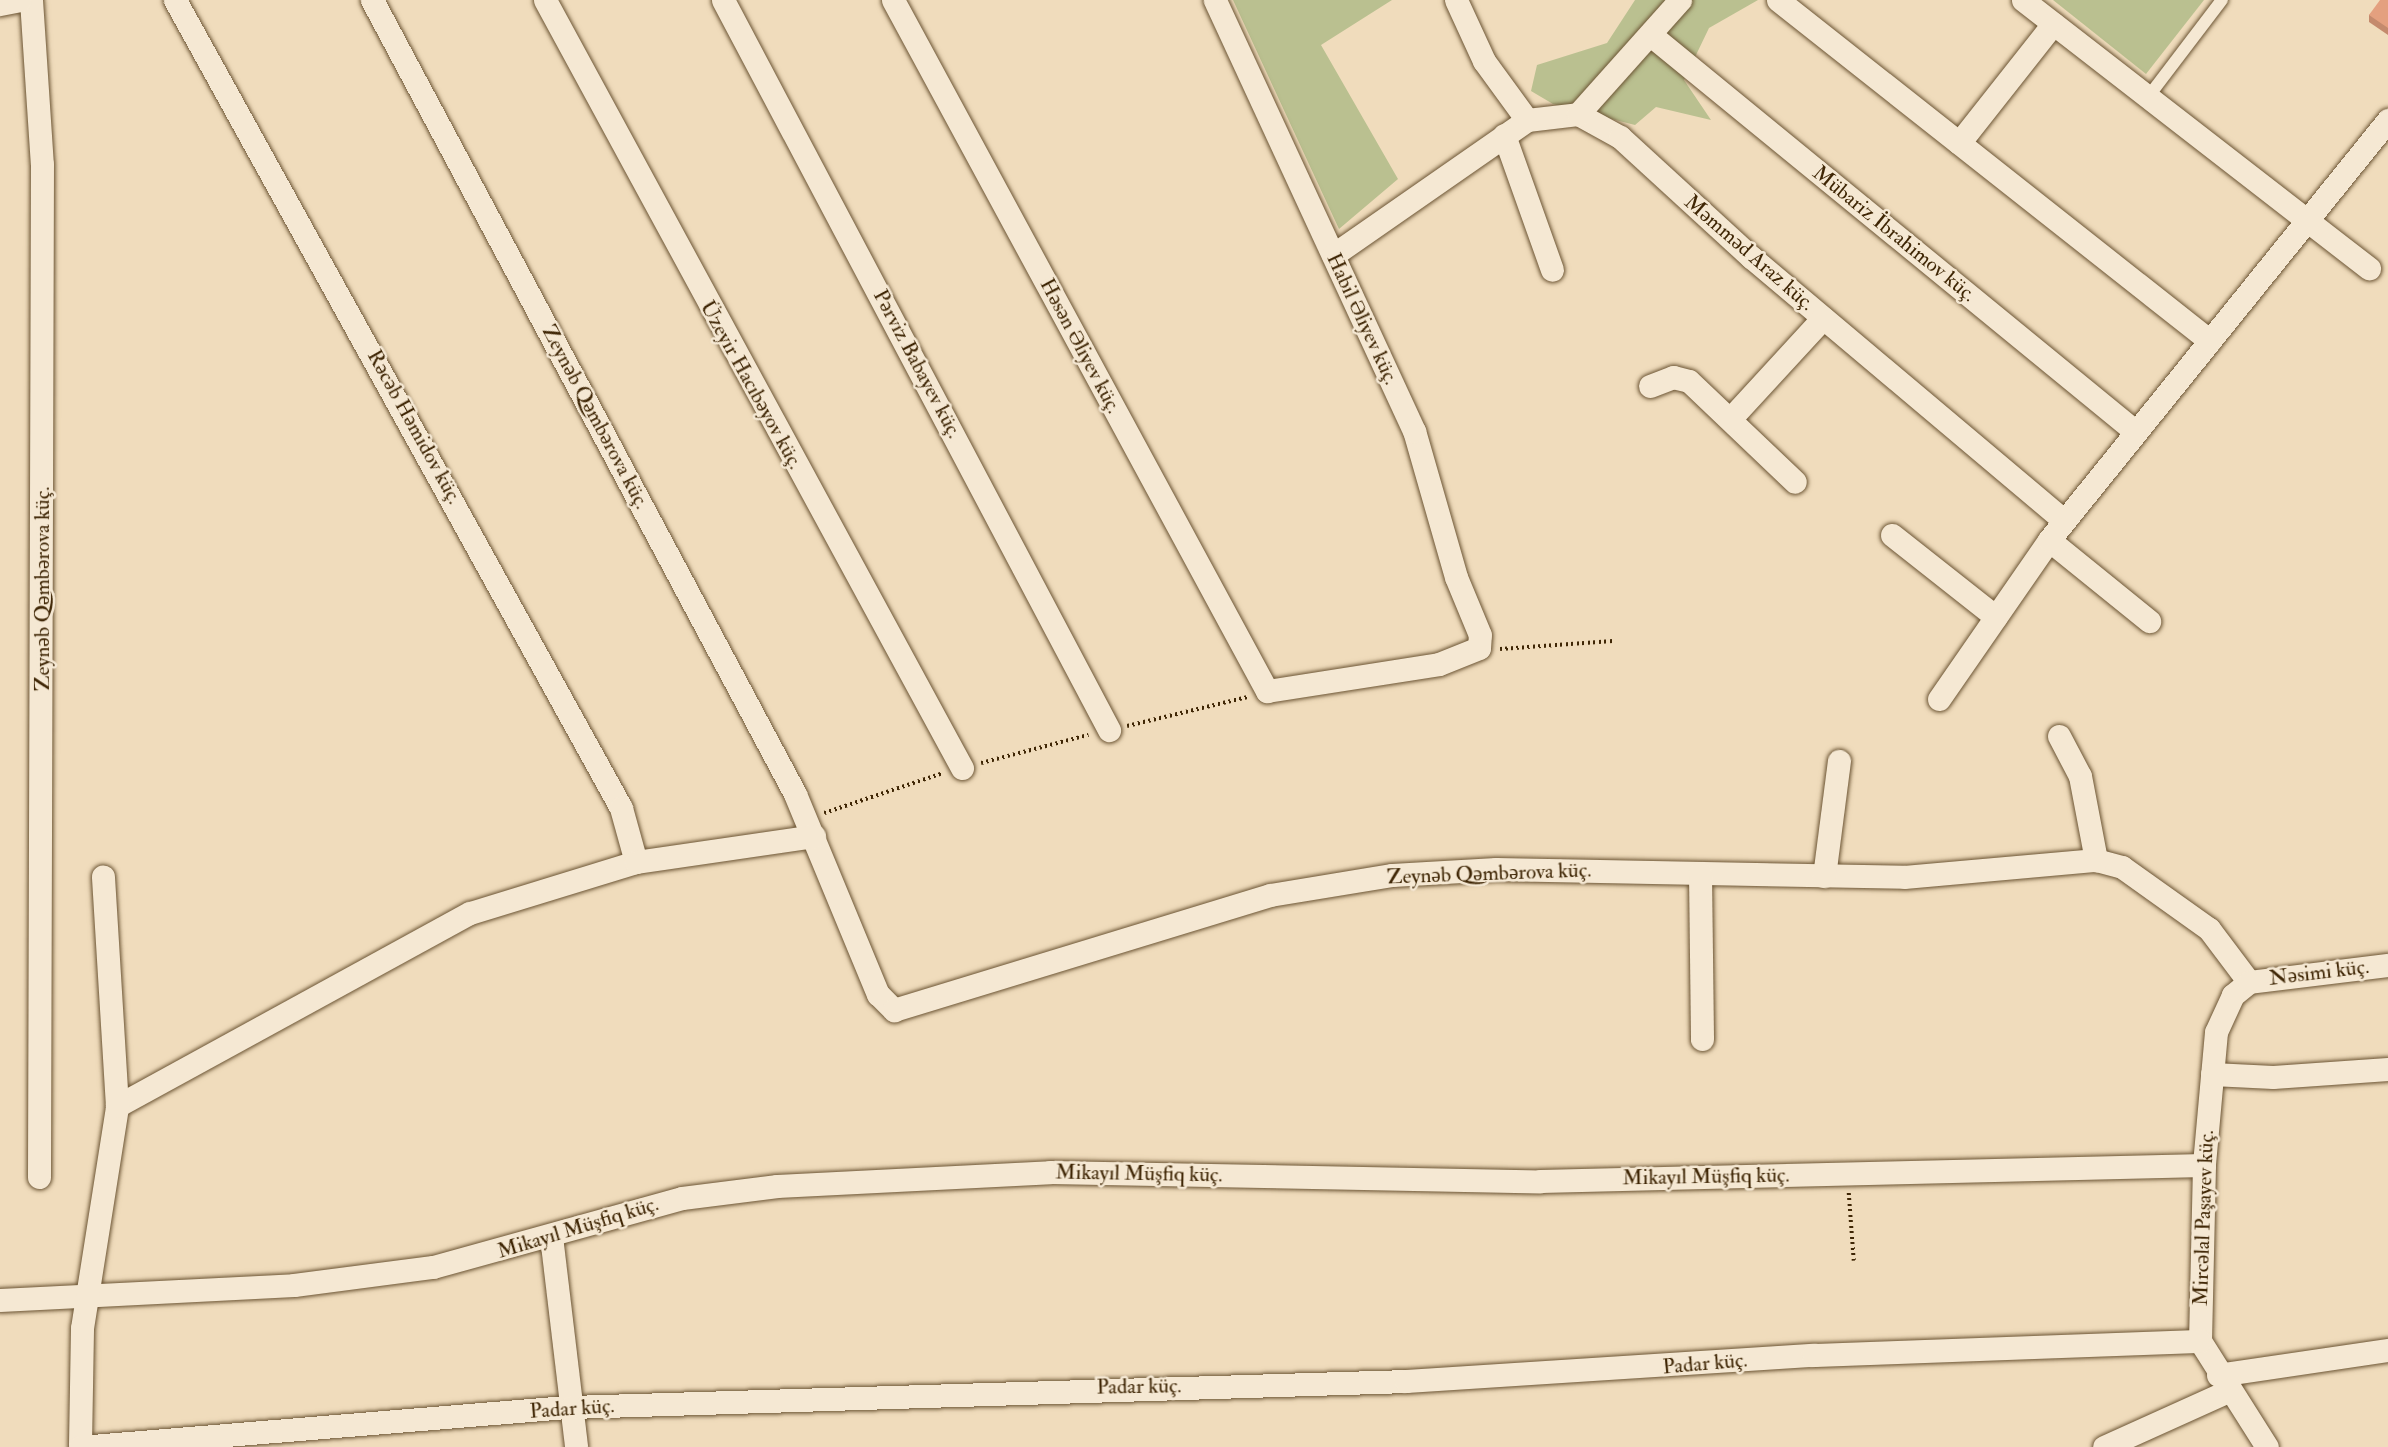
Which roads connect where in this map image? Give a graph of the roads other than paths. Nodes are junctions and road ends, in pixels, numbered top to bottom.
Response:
1 (20, 0) edge
2 (31, 0) edge
3 (176, 0) edge
4 (372, 0) edge
5 (545, 0) edge
6 (723, 0) edge
7 (893, 0) edge
8 (1215, 0) edge
9 (1456, 0) edge
10 (1680, 0) edge
11 (1778, 0) edge
12 (2023, 0) edge
13 (2222, 0) edge
14 (0, 4) edge
15 (2053, 23) junction
16 (1652, 36) junction
17 (2148, 97) junction
18 (1578, 114) junction
19 (1527, 120) junction
20 (2388, 120) edge
21 (1504, 135) junction
22 (1959, 143) junction
23 (2308, 220) junction
24 (1333, 255) junction
25 (2369, 268) dead end
26 (1552, 270) dead end
27 (1823, 318) junction
28 (2210, 341) junction
29 (1650, 386) dead end
30 (1731, 418) junction
31 (2136, 432) junction
32 (1795, 482) dead end
33 (2064, 521) junction
34 (1892, 535) dead end
35 (2049, 540) junction
36 (1996, 617) junction
37 (2149, 621) dead end
38 (1479, 648) joint
39 (1939, 699) dead end
40 (1109, 730) road end
41 (2059, 736) dead end
42 (1839, 761) dead end
43 (962, 768) road end
44 (811, 828) junction
45 (2096, 860) junction
46 (636, 862) junction
47 (1700, 873) junction
48 (103, 876) dead end
49 (1824, 876) junction
50 (2388, 964) edge
51 (2249, 982) junction
52 (1702, 1039) dead end
53 (2388, 1069) edge
54 (2212, 1074) junction
55 (117, 1106) junction
56 (2204, 1166) junction
57 (39, 1178) dead end
58 (551, 1236) junction
59 (87, 1292) junction
60 (0, 1300) edge
61 (2200, 1341) junction
62 (2388, 1350) edge
63 (2224, 1382) junction
64 (571, 1407) junction
65 (80, 1446) edge
66 (576, 1447) edge
67 (2104, 1447) edge
68 (2267, 1447) edge

1 - 14 street
2 - 57 street, Zeynəb Qəmbərova küç.
3 - 46 street, Rəcəb Həmidov küç.
4 - 44 street, Zeynəb Qəmbərova küç.
5 - 43 street, Üzeyir Hacıbəyov küç.
6 - 40 street, Pərviz Babayev küç.
7 - 38 street, Həsən Əliyev küç.
8 - 24 street, Habil Əliyev küç.
9 - 19 street
10 - 16 street
11 - 22 street
12 - 15 street
13 - 17 lane
15 - 17 street
15 - 22 street
16 - 18 street
16 - 31 street, Mübariz İbrahimov küç.
17 - 23 street
18 - 19 street
18 - 27 street, Məmməd Araz küç.
19 - 21 street
20 - 23 street
21 - 24 street
21 - 26 street
22 - 28 street
23 - 25 street
23 - 28 street
24 - 38 street, Habil Əliyev küç.
27 - 30 street
27 - 33 street, Məmməd Araz küç.
28 - 31 street
29 - 30 street
30 - 32 street
31 - 33 street
33 - 35 street
34 - 36 street
35 - 36 street
35 - 37 street
36 - 39 street
41 - 45 street
42 - 49 street
44 - 46 street
44 - 47 street, Zeynəb Qəmbərova küç.
45 - 49 street, Zeynəb Qəmbərova küç.
45 - 51 street, Zeynəb Qəmbərova küç.
46 - 55 street
47 - 49 street, Zeynəb Qəmbərova küç.
47 - 52 street
48 - 55 street
50 - 51 street, Nəsimi küç.
51 - 54 street, Mircəlal Paşayev küç.
53 - 54 street
54 - 56 street, Mircəlal Paşayev küç.
55 - 59 street
56 - 58 street, Mikayıl Müşfiq küç.
56 - 61 street, Mircəlal Paşayev küç.
58 - 59 street, Mikayıl Müşfiq küç.
58 - 64 street
59 - 60 street, Mikayıl Müşfiq küç.
59 - 65 street
61 - 63 street, Mircəlal Paşayev küç.
61 - 64 street, Padar küç.
62 - 63 street
63 - 67 street
63 - 68 street, Mircəlal Paşayev küç.
64 - 65 street, Padar küç.
64 - 66 street

